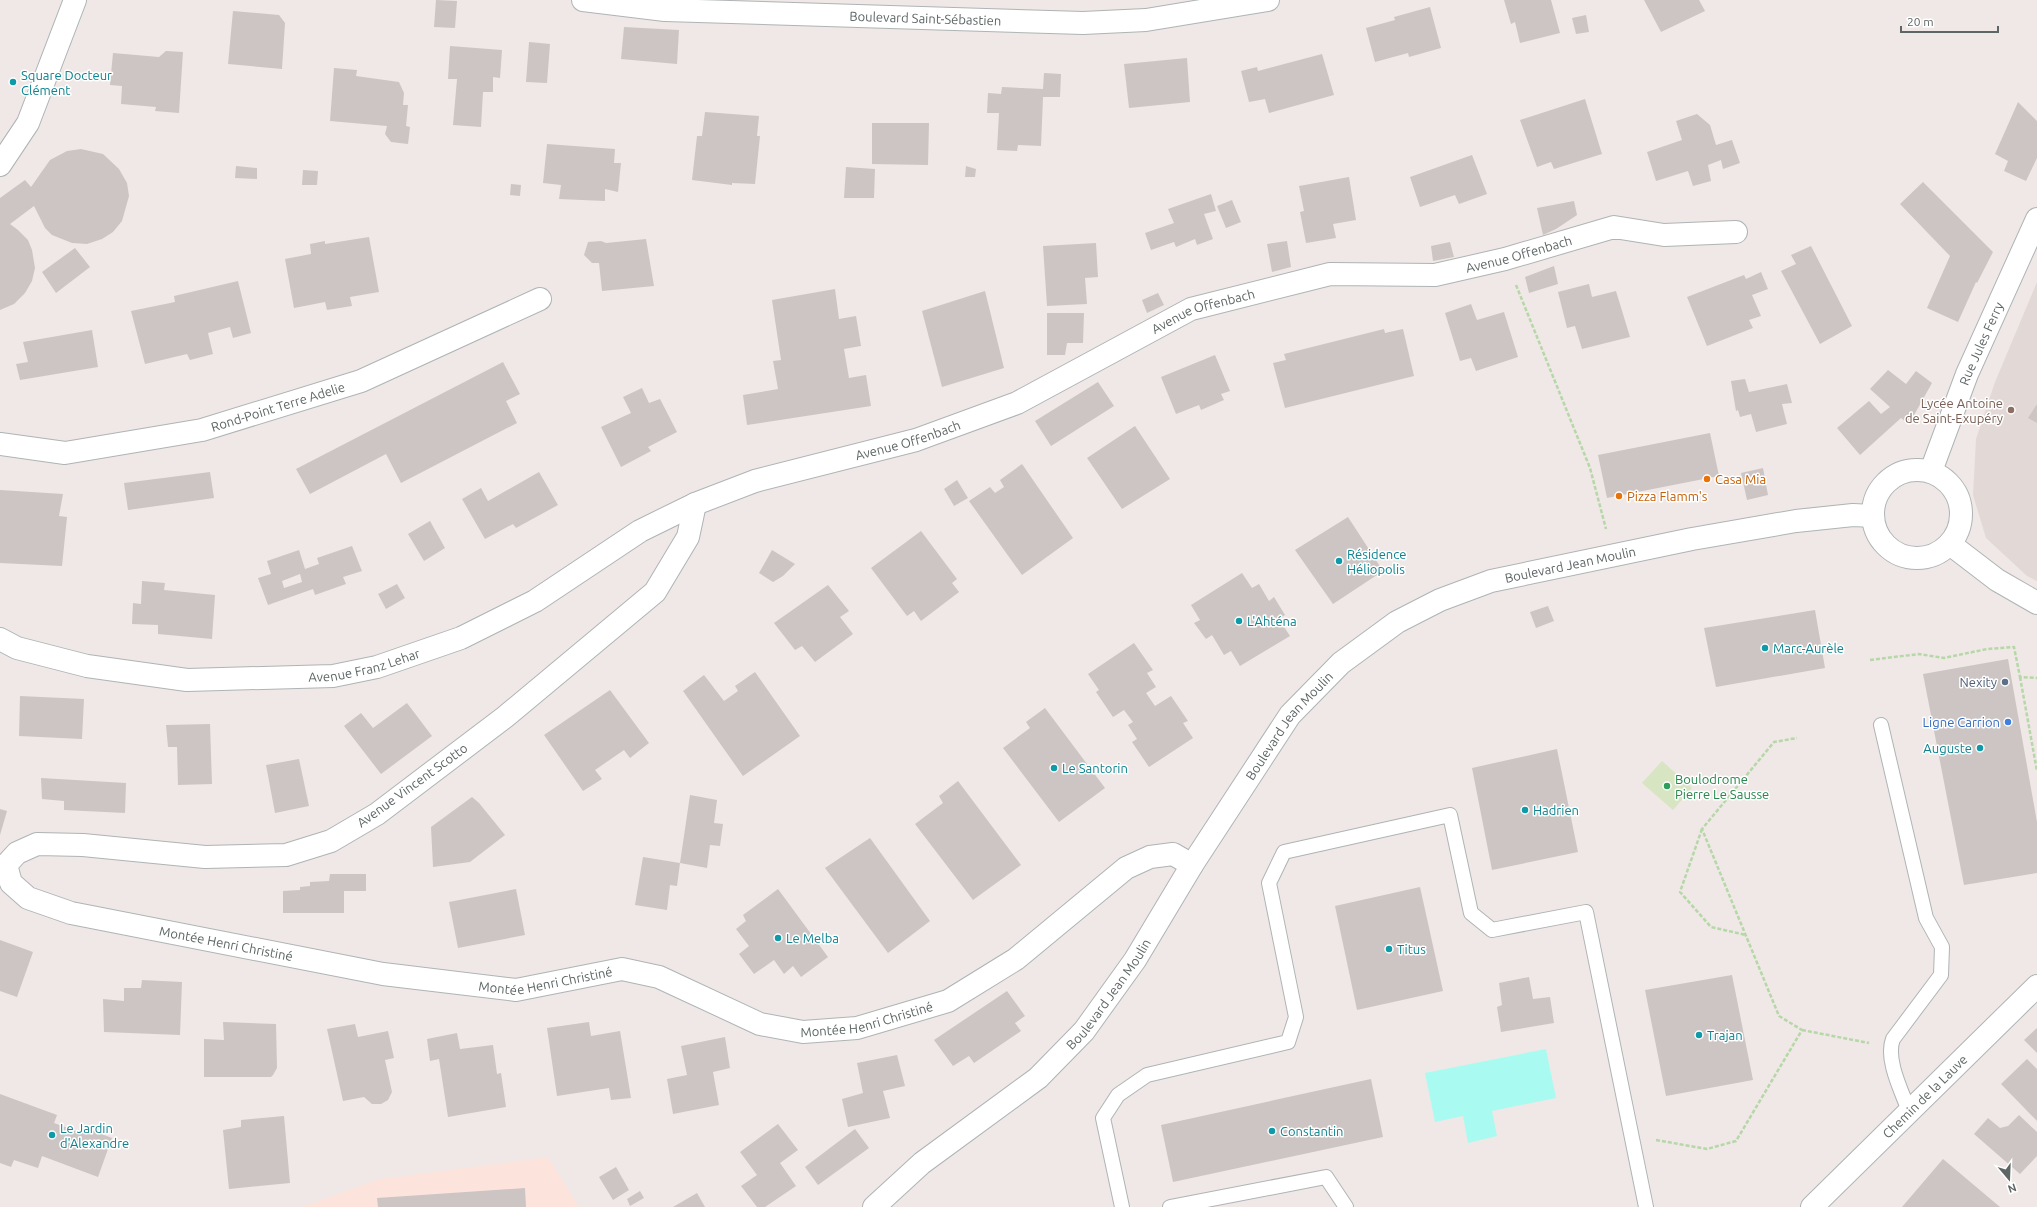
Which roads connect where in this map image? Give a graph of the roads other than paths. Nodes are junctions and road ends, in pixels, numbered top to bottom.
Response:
1 (75, 0) edge
2 (583, 0) edge
3 (1268, 0) edge
4 (0, 165) edge
5 (2037, 219) edge
6 (1736, 232) dead end
7 (540, 299) dead end
8 (0, 444) edge
9 (1932, 472) junction
10 (695, 504) junction
11 (1873, 516) junction
12 (1950, 544) junction
13 (2037, 602) edge
14 (0, 639) edge
15 (1881, 725) dead end
16 (6, 864) joint
17 (1192, 865) junction
18 (2037, 986) edge
19 (1909, 1111) junction
20 (874, 1207) edge
21 (1122, 1207) edge
22 (1170, 1207) edge
23 (1346, 1207) edge
24 (1646, 1207) edge
25 (1812, 1207) edge

1 - 4 street
2 - 3 street, Boulevard Saint-Sébastien
5 - 9 street, Rue Jules Ferry
6 - 10 street, Avenue Offenbach
7 - 8 street, Rond-Point Terre Adelie
9 - 11 street
9 - 12 street
10 - 14 street, Avenue Franz Lehar
10 - 16 street, Avenue Vincent Scotto
11 - 12 street
11 - 17 street, Boulevard Jean Moulin
12 - 13 street
15 - 19 lane
16 - 17 street, Montée Henri Christiné
17 - 20 street, Boulevard Jean Moulin
18 - 19 street, Chemin de la Lauve
19 - 25 street, Chemin de la Lauve
21 - 24 lane
22 - 23 lane

